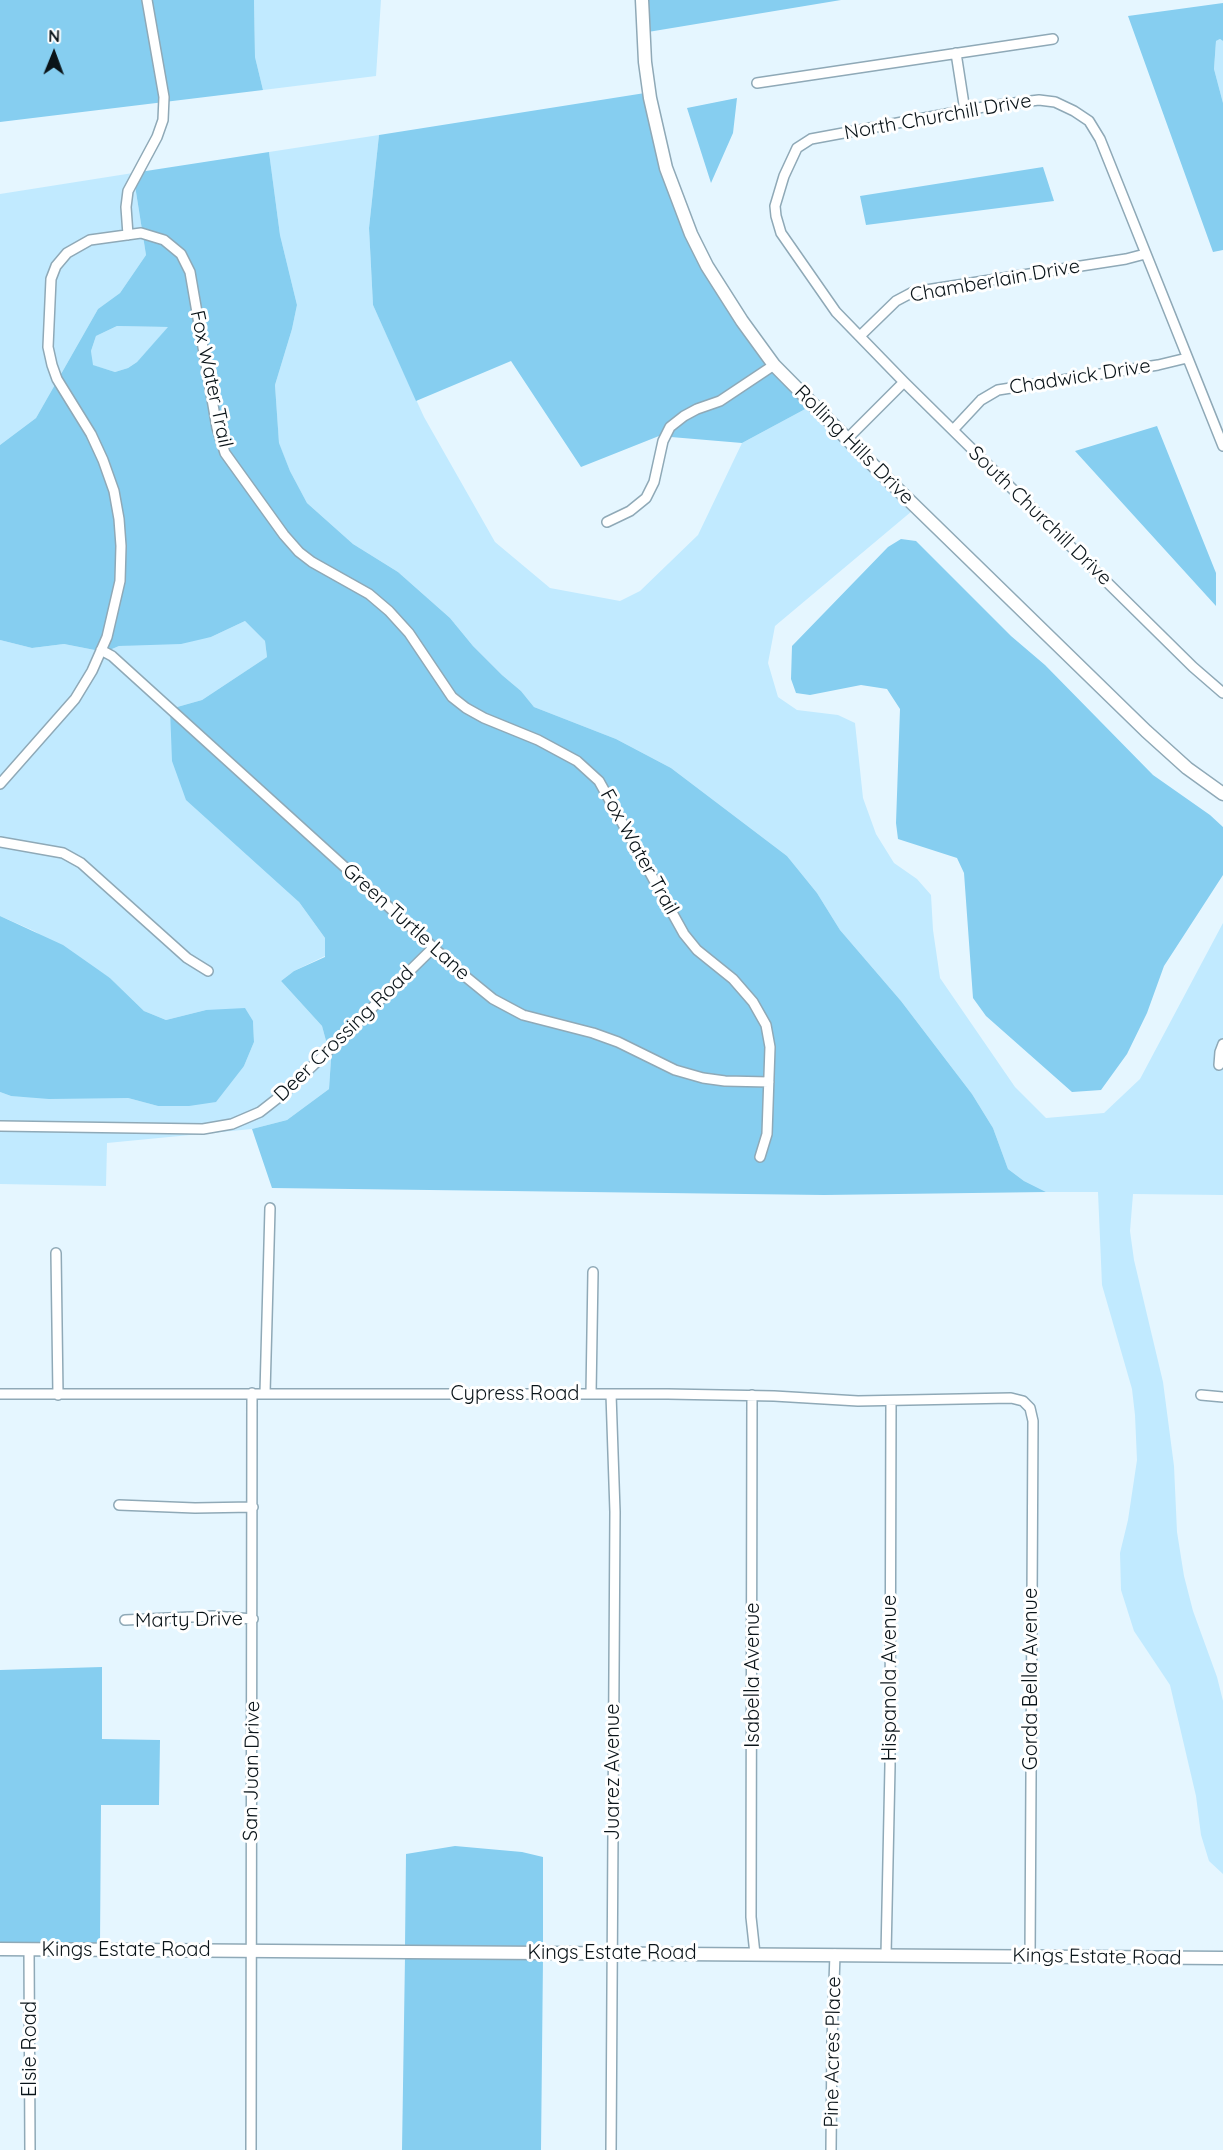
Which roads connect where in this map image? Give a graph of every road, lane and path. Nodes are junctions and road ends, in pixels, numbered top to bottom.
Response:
1 (147, 0) edge
2 (642, 0) edge
3 (1053, 39) dead end
4 (956, 53) junction
5 (757, 83) dead end
6 (964, 111) junction
7 (128, 235) junction
8 (1145, 254) junction
9 (860, 336) junction
10 (1187, 358) junction
11 (774, 364) junction
12 (904, 382) junction
13 (953, 430) junction
14 (847, 439) junction
15 (1223, 446) edge
16 (607, 522) dead end
17 (102, 650) junction
18 (1223, 693) edge
19 (0, 784) edge
20 (1223, 794) edge
21 (0, 842) edge
22 (434, 947) junction
23 (208, 971) dead end
24 (1223, 1044) edge
25 (1219, 1065) dead end
26 (769, 1082) junction
27 (0, 1126) edge
28 (760, 1157) dead end
29 (270, 1208) dead end
30 (56, 1253) dead end
31 (593, 1272) dead end
32 (252, 1393) junction
33 (265, 1393) junction
34 (0, 1394) edge
35 (591, 1394) junction
36 (611, 1394) junction
37 (58, 1395) junction
38 (753, 1395) junction
39 (1201, 1395) dead end
40 (1223, 1397) edge
41 (891, 1401) junction
42 (1027, 1405) joint
43 (119, 1505) dead end
44 (253, 1506) junction
45 (253, 1619) junction
46 (125, 1620) dead end
47 (0, 1948) edge
48 (29, 1949) junction
49 (252, 1951) junction
50 (612, 1953) junction
51 (754, 1954) junction
52 (835, 1954) junction
53 (886, 1955) junction
54 (1030, 1956) junction
55 (1223, 1958) edge
56 (30, 2150) edge
57 (250, 2150) edge
58 (611, 2150) edge
59 (831, 2150) edge

1 - 7 street
2 - 11 street, Rolling Hills Drive
3 - 4 street
4 - 5 street
4 - 6 street
6 - 8 street, North Churchill Drive
6 - 9 street, North Churchill Drive
7 - 17 street, Fox Water Trail
7 - 26 street, Fox Water Trail
8 - 9 street, Chamberlain Drive
8 - 10 street, North Churchill Drive
9 - 12 street, South Churchill Drive
10 - 13 street, Chadwick Drive
10 - 15 street, North Churchill Drive
11 - 14 street, Rolling Hills Drive
11 - 16 street
12 - 13 street, South Churchill Drive
12 - 14 street
13 - 18 street, South Churchill Drive
14 - 20 street, Rolling Hills Drive
17 - 19 street, Fox Water Trail
17 - 22 street, Green Turtle Lane
21 - 23 street
22 - 26 street, Green Turtle Lane
22 - 27 street, Deer Crossing Road
24 - 25 street
26 - 28 street, Fox Water Trail
29 - 33 street
30 - 37 street
31 - 35 street
32 - 33 street, Cypress Road
32 - 37 street, Cypress Road
32 - 44 street, San Juan Drive
33 - 35 street, Cypress Road
34 - 37 street, Cypress Road
35 - 36 street, Cypress Road
36 - 38 street, Cypress Road
36 - 50 street, Juarez Avenue
38 - 41 street, Cypress Road
38 - 51 street, Isabella Avenue
39 - 40 street
41 - 42 street, Cypress Road
41 - 53 street, Hispanola Avenue
42 - 54 street, Gorda Bella Avenue
43 - 44 street
44 - 45 street, San Juan Drive
45 - 46 street, Marty Drive
45 - 49 street, San Juan Drive
47 - 48 street, Kings Estate Road
48 - 49 street, Kings Estate Road
48 - 56 street, Elsie Road
49 - 50 street, Kings Estate Road
49 - 57 street, San Juan Drive
50 - 51 street, Kings Estate Road
50 - 58 street, Juarez Avenue
51 - 52 street, Kings Estate Road
52 - 53 street, Kings Estate Road
52 - 59 street, Pine Acres Place
53 - 54 street, Kings Estate Road
54 - 55 street, Kings Estate Road

